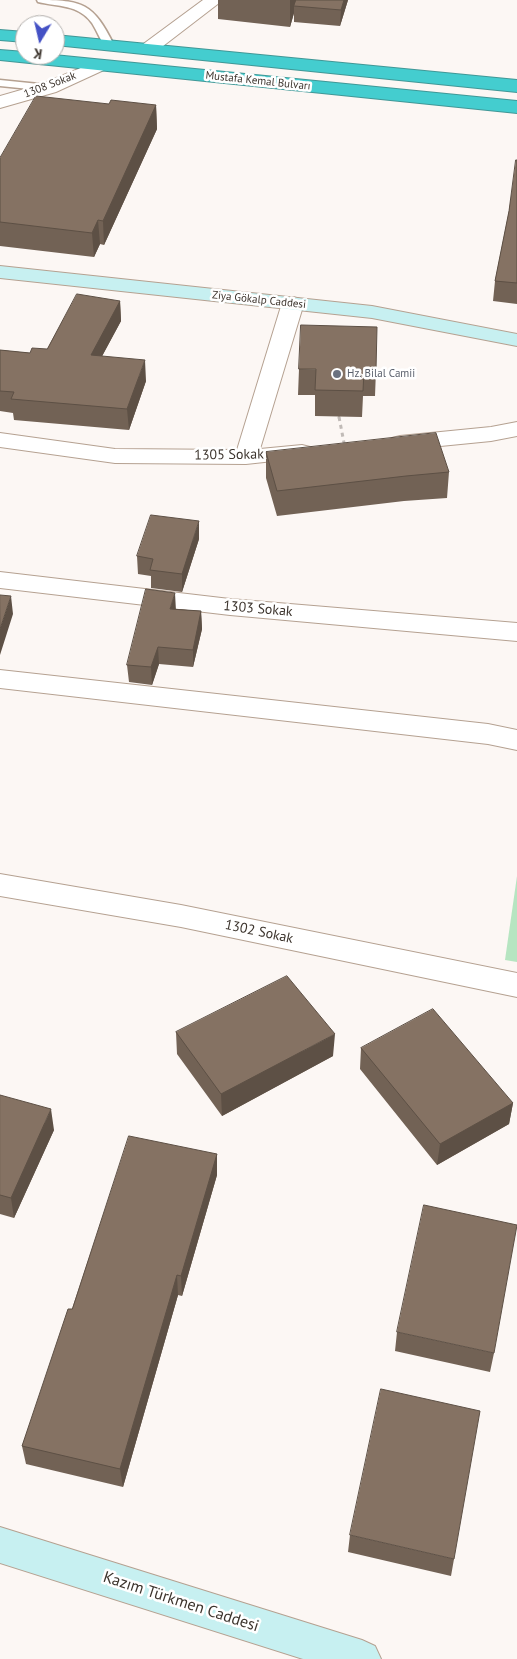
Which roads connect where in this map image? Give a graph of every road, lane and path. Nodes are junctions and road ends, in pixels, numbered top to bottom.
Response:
1 (42, 0) edge
2 (214, 0) edge
3 (0, 35) edge
4 (15, 36) edge
5 (65, 41) edge
6 (109, 45) junction
7 (148, 49) junction
8 (0, 55) edge
9 (100, 65) junction
10 (0, 83) edge
11 (517, 86) edge
12 (49, 88) junction
13 (0, 102) edge
14 (517, 107) edge
15 (0, 272) edge
16 (293, 304) junction
17 (517, 340) edge
18 (338, 416) dead end
19 (517, 429) edge
20 (0, 440) edge
21 (384, 444) edge
22 (345, 448) joint
23 (246, 457) junction
24 (0, 580) edge
25 (517, 632) edge
26 (0, 679) edge
27 (517, 740) edge
28 (0, 885) edge
29 (517, 985) edge
30 (0, 1545) edge
31 (305, 1650) edge
32 (362, 1659) edge

1 - 6 lane
2 - 7 street
3 - 4 highway
5 - 6 highway, Mustafa Kemal Bulvarı
6 - 7 highway, Mustafa Kemal Bulvarı
7 - 11 highway, Mustafa Kemal Bulvarı
8 - 9 highway, Mustafa Kemal Bulvarı
9 - 12 street, 1308 Sokak
9 - 14 highway, Mustafa Kemal Bulvarı
10 - 12 lane
12 - 13 street, 1308 Sokak
15 - 16 street, Ziya Gökalp Caddesi
16 - 17 street, Ziya Gökalp Caddesi
16 - 23 street
18 - 22 path
19 - 21 street
20 - 23 street, 1305 Sokak
22 - 23 street, 1305 Sokak
24 - 25 street, 1303 Sokak
26 - 27 street
28 - 29 street, 1302 Sokak
30 - 31 street, Kazım Türkmen Caddesi
31 - 32 street, Kazım Türkmen Caddesi

